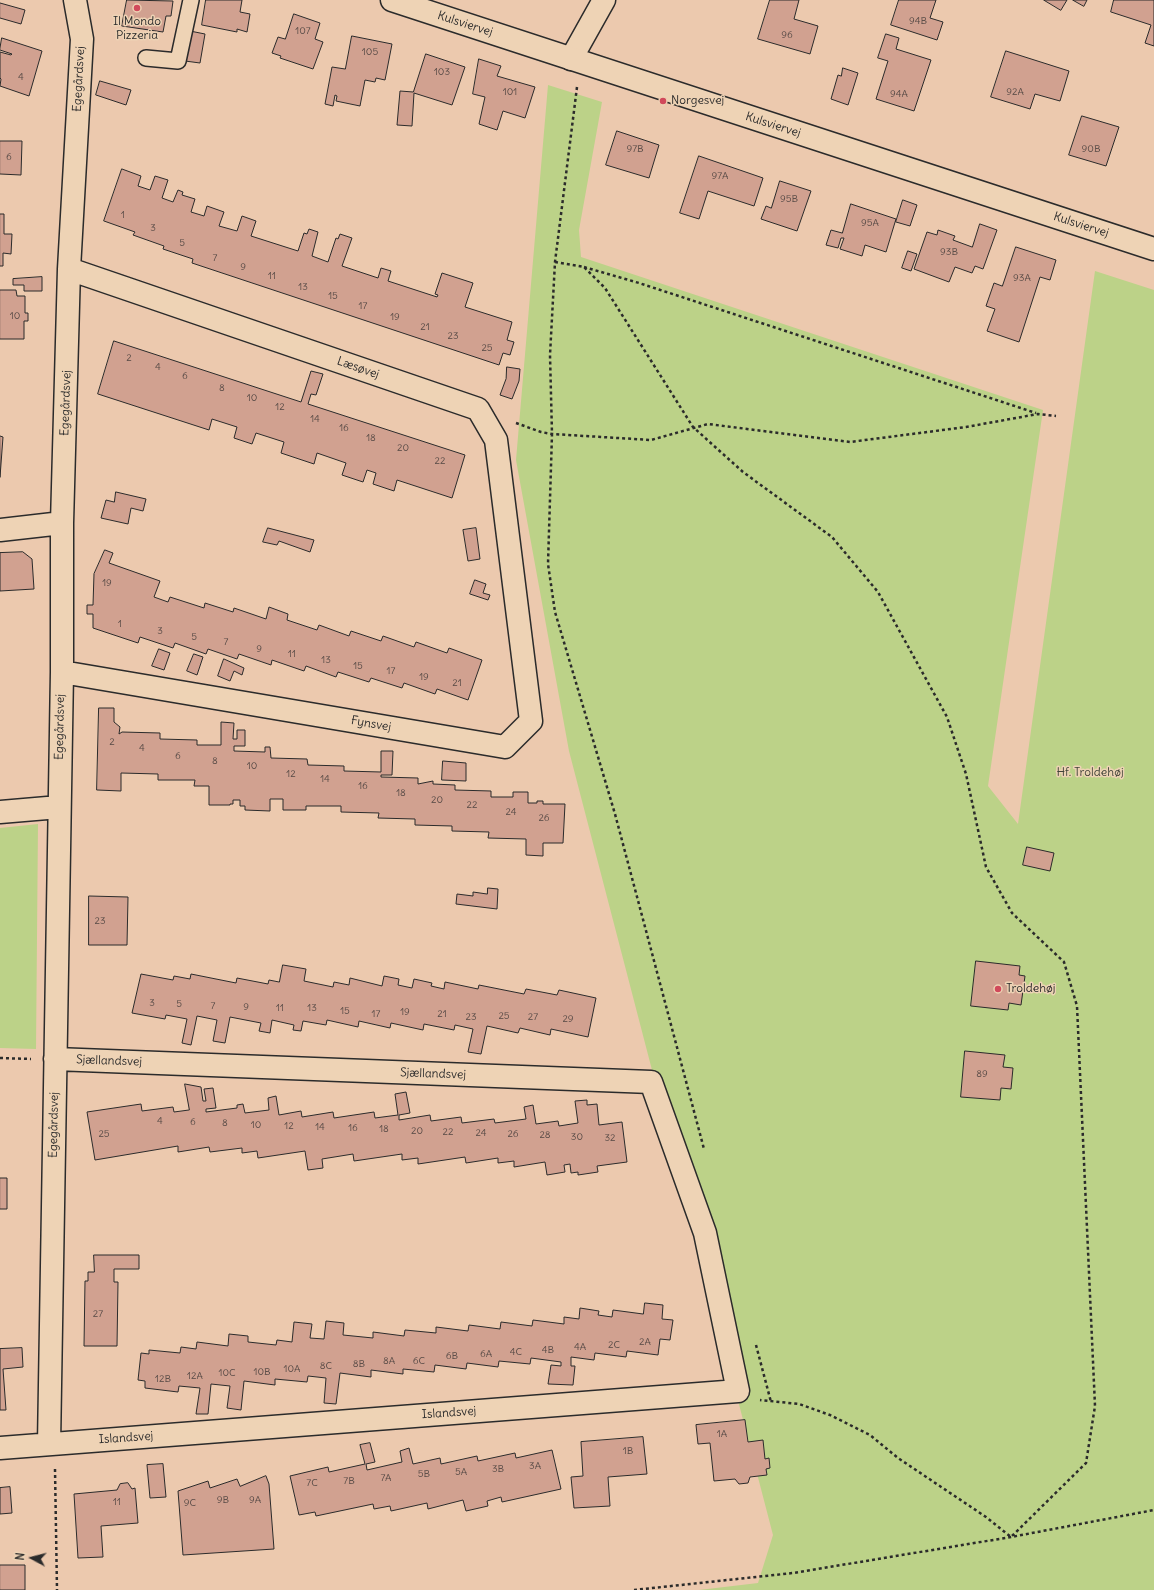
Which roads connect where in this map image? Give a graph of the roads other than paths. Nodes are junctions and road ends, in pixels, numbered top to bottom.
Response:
1 (76, 0) edge
2 (192, 0) edge
3 (392, 0) edge
4 (604, 0) edge
5 (146, 58) dead end
6 (576, 61) junction
7 (1154, 248) edge
8 (69, 269) junction
9 (62, 523) junction
10 (0, 530) edge
11 (513, 581) joint
12 (62, 672) junction
13 (59, 807) junction
14 (0, 812) edge
15 (55, 1059) junction
16 (738, 1390) joint
17 (49, 1444) junction
18 (0, 1448) edge

1 - 8 street, Egegårdsvej
2 - 5 lane
3 - 6 street, Kulsviervej
4 - 6 street
6 - 7 street, Kulsviervej
8 - 9 street, Egegårdsvej
8 - 11 street, Læsøvej
9 - 10 street
9 - 12 street, Egegårdsvej
11 - 12 street, Fynsvej
12 - 13 street, Egegårdsvej
13 - 14 street
13 - 15 street, Egegårdsvej
15 - 16 street, Sjællandsvej
15 - 17 street, Egegårdsvej
16 - 17 street, Islandsvej
17 - 18 street, Islandsvej

